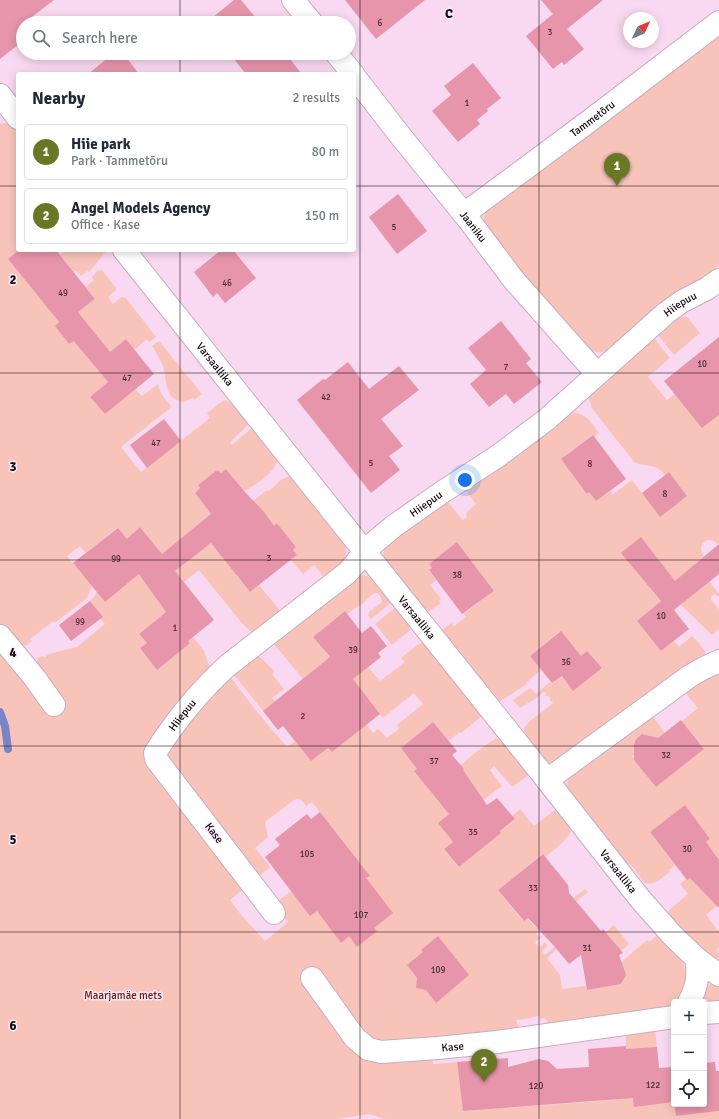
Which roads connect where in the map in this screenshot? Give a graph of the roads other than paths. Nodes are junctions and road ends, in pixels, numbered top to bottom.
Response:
1 (293, 0) edge
2 (306, 16) edge
3 (719, 22) edge
4 (341, 60) edge
5 (351, 72) edge
6 (356, 79) edge
7 (0, 95) edge
8 (16, 115) edge
9 (464, 214) junction
10 (126, 252) edge
11 (719, 280) edge
12 (598, 374) junction
13 (364, 551) junction
14 (0, 636) edge
15 (719, 661) edge
16 (54, 705) dead end
17 (155, 753) joint
18 (547, 780) junction
19 (274, 913) dead end
20 (696, 958) junction
21 (719, 975) edge
22 (312, 978) dead end
23 (690, 999) edge
24 (719, 1012) edge
25 (707, 1014) edge
26 (671, 1017) edge

1 - 2 street
3 - 9 street, Tammetõru
4 - 5 street, Jaaniku
6 - 9 street, Jaaniku
7 - 8 street
9 - 12 street, Jaaniku
10 - 13 street, Varsaallika
11 - 12 street, Hiiepuu
12 - 13 street, Hiiepuu
13 - 17 street, Hiiepuu
13 - 18 street, Varsaallika
14 - 16 street
15 - 18 street
17 - 19 street, Kase
18 - 20 street, Varsaallika
20 - 21 street, Varsaallika
20 - 23 street
22 - 26 street, Kase
24 - 25 street

